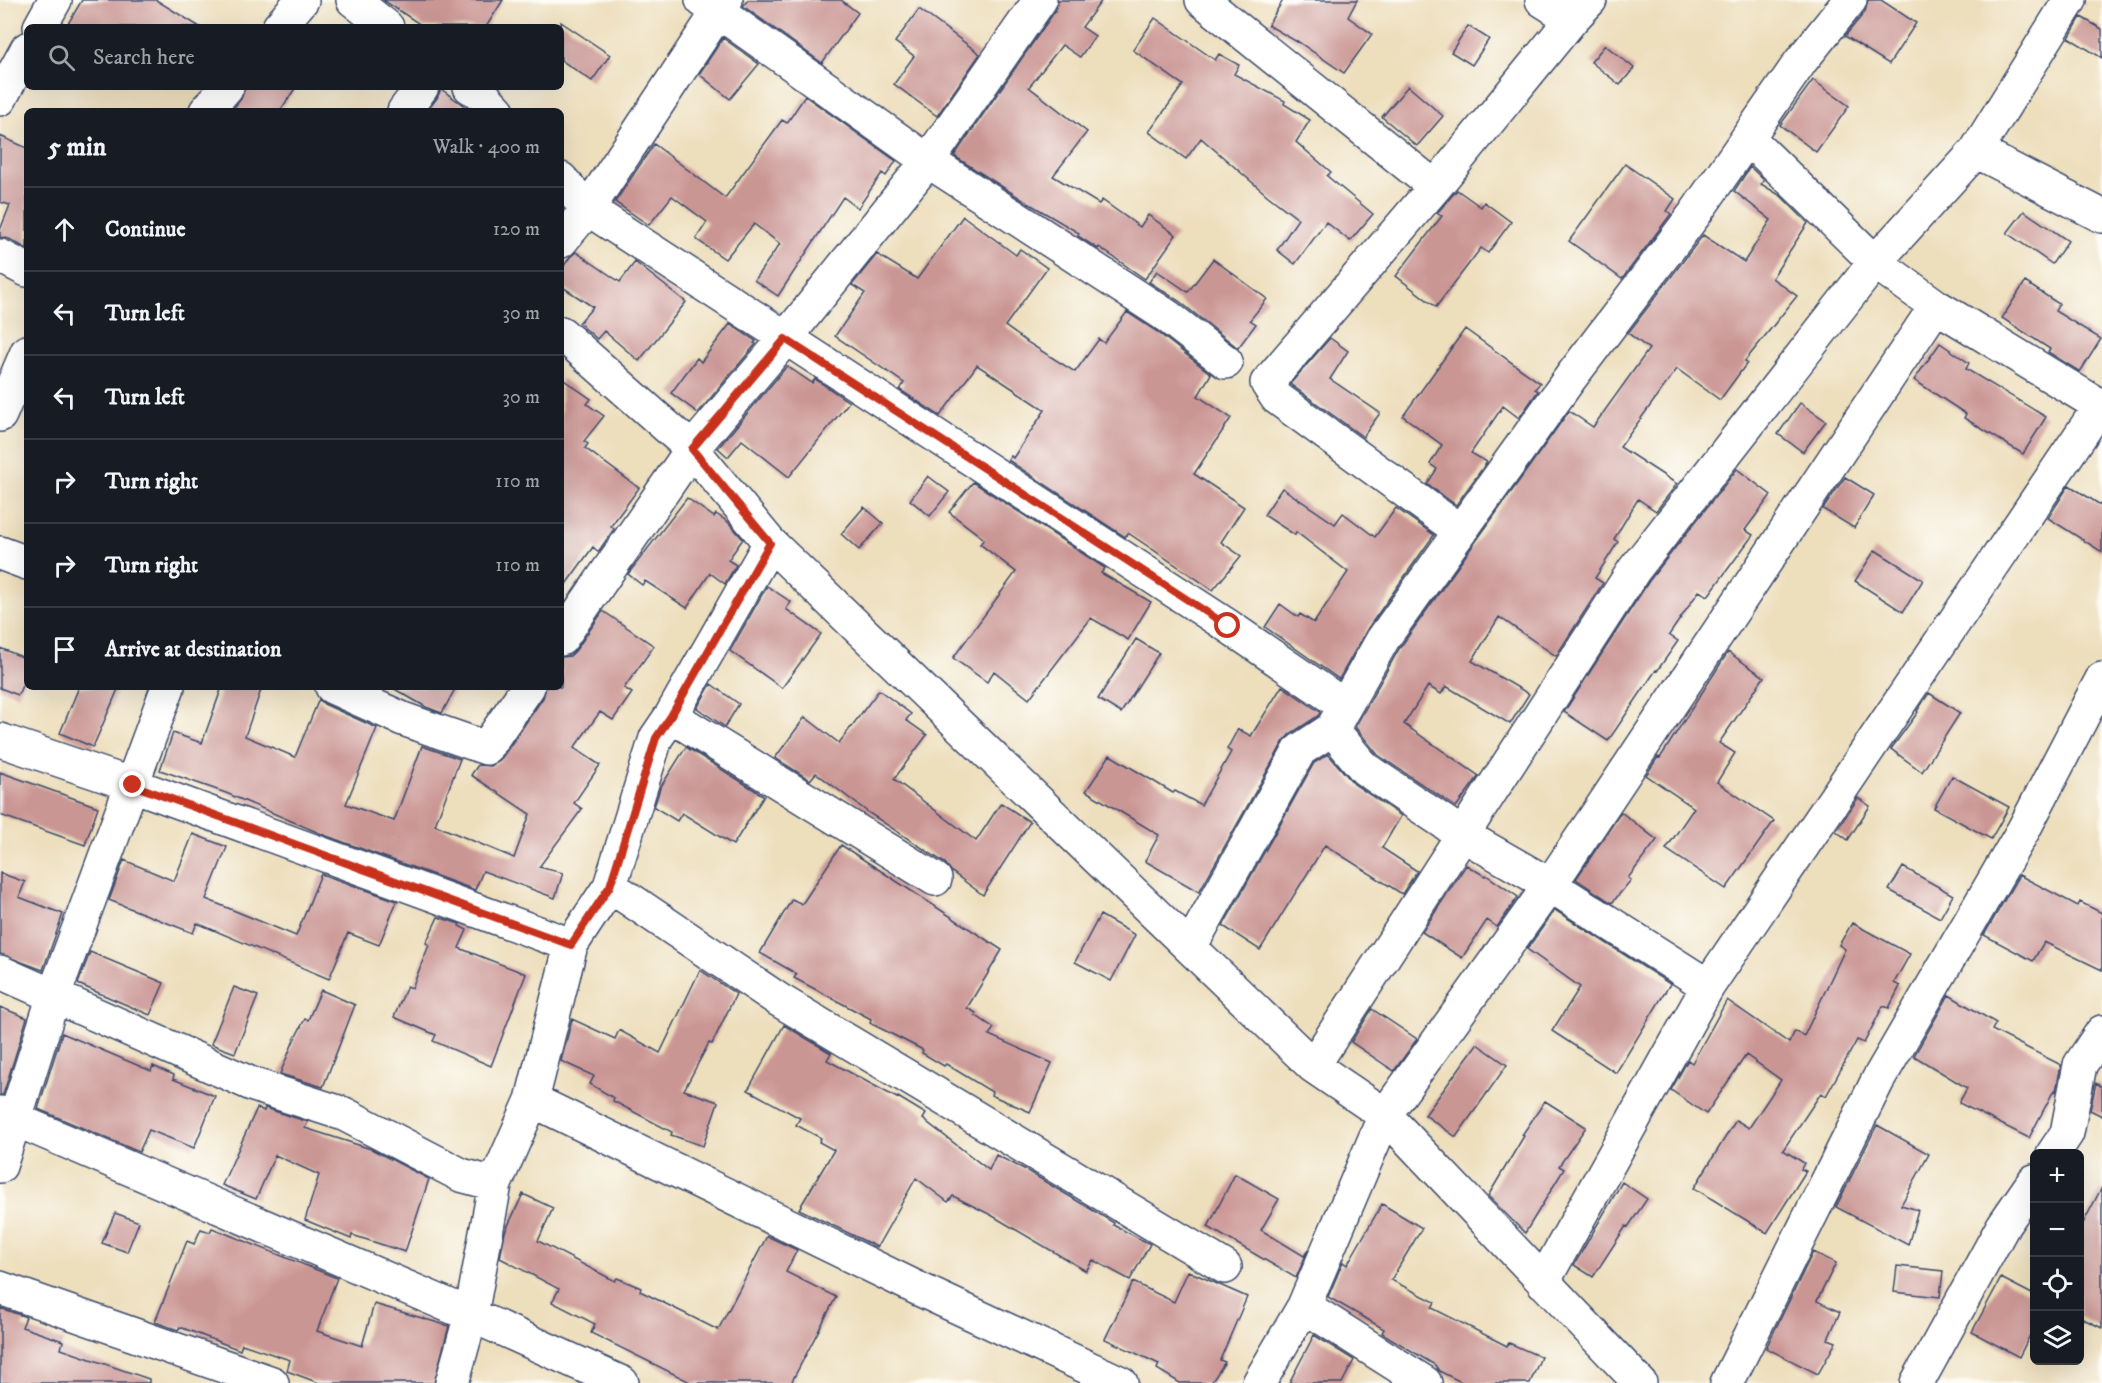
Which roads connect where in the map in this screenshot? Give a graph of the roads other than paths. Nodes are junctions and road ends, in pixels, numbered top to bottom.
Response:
1 (55, 0) edge
2 (302, 0) edge
3 (354, 0) edge
4 (1040, 0) edge
5 (1202, 0) edge
6 (1542, 0) edge
7 (1850, 0) edge
8 (2070, 0) edge
9 (715, 4) edge
10 (1581, 10) edge
11 (42, 24) edge
12 (282, 24) edge
13 (383, 24) edge
14 (14, 60) edge
15 (224, 90) edge
16 (420, 90) edge
17 (475, 90) edge
18 (0, 99) edge
19 (209, 108) edge
20 (406, 108) edge
21 (495, 108) edge
22 (1748, 138) junction
23 (1976, 151) junction
24 (927, 160) junction
25 (564, 182) edge
26 (1435, 187) junction
27 (588, 209) junction
28 (2102, 216) edge
29 (564, 237) edge
30 (0, 256) edge
31 (1875, 262) junction
32 (24, 268) edge
33 (1936, 306) junction
34 (564, 336) edge
35 (785, 339) junction
36 (24, 359) edge
37 (1226, 362) dead end
38 (14, 382) edge
39 (2101, 406) edge
40 (0, 415) edge
41 (692, 449) junction
42 (1460, 531) junction
43 (770, 543) junction
44 (0, 554) edge
45 (24, 562) edge
46 (564, 635) edge
47 (2102, 680) edge
48 (167, 690) edge
49 (339, 690) edge
50 (526, 690) edge
51 (671, 716) junction
52 (1339, 718) junction
53 (0, 741) edge
54 (133, 785) junction
55 (1463, 836) junction
56 (935, 879) dead end
57 (1550, 885) junction
58 (610, 886) junction
59 (571, 945) junction
60 (1190, 947) junction
61 (0, 972) edge
62 (1708, 986) junction
63 (54, 995) junction
64 (2102, 1032) edge
65 (1313, 1066) junction
66 (532, 1100) junction
67 (1385, 1115) junction
68 (7, 1116) edge
69 (2057, 1149) edge
70 (0, 1166) edge
71 (495, 1184) junction
72 (2030, 1187) edge
73 (1225, 1267) dead end
74 (1543, 1282) junction
75 (0, 1288) edge
76 (1304, 1306) junction
77 (471, 1316) junction
78 (272, 1383) edge
79 (452, 1383) edge
80 (622, 1383) edge
81 (1121, 1383) edge
82 (1259, 1383) edge
83 (1425, 1383) edge
84 (1640, 1383) edge
85 (1727, 1383) edge
86 (1917, 1383) edge

1 - 11 street
2 - 12 street
3 - 13 street
4 - 24 street
5 - 26 street
6 - 10 street
7 - 22 street
8 - 23 street
9 - 24 street
9 - 27 street
10 - 26 street
14 - 18 street
15 - 19 street
16 - 20 street
17 - 21 street
22 - 31 street
22 - 42 street
23 - 28 street
23 - 31 street
24 - 35 street
24 - 37 street
25 - 27 street
26 - 42 street
27 - 29 street
27 - 35 street
30 - 32 street
31 - 33 street
31 - 55 street
33 - 39 street
33 - 57 street
34 - 41 street
35 - 41 street
35 - 52 street
36 - 38 street
38 - 40 street
39 - 62 street
41 - 43 street
41 - 46 street
42 - 52 street
43 - 51 street
43 - 60 street
44 - 45 street
47 - 85 street
48 - 54 street
49 - 50 street
51 - 56 street
51 - 58 street
52 - 55 street
52 - 60 street
53 - 54 street
54 - 59 street
54 - 63 street
55 - 57 street
55 - 65 street
57 - 62 street
57 - 67 street
58 - 59 street
58 - 73 street
59 - 66 street
60 - 65 street
61 - 63 street
62 - 74 street
63 - 68 street
63 - 71 street
64 - 69 street
65 - 67 street
66 - 71 street
66 - 81 street
67 - 74 street
67 - 76 street
68 - 70 street
68 - 77 street
71 - 77 street
72 - 86 street
74 - 84 street
75 - 78 street
76 - 82 street
76 - 83 street
77 - 79 street
77 - 80 street

